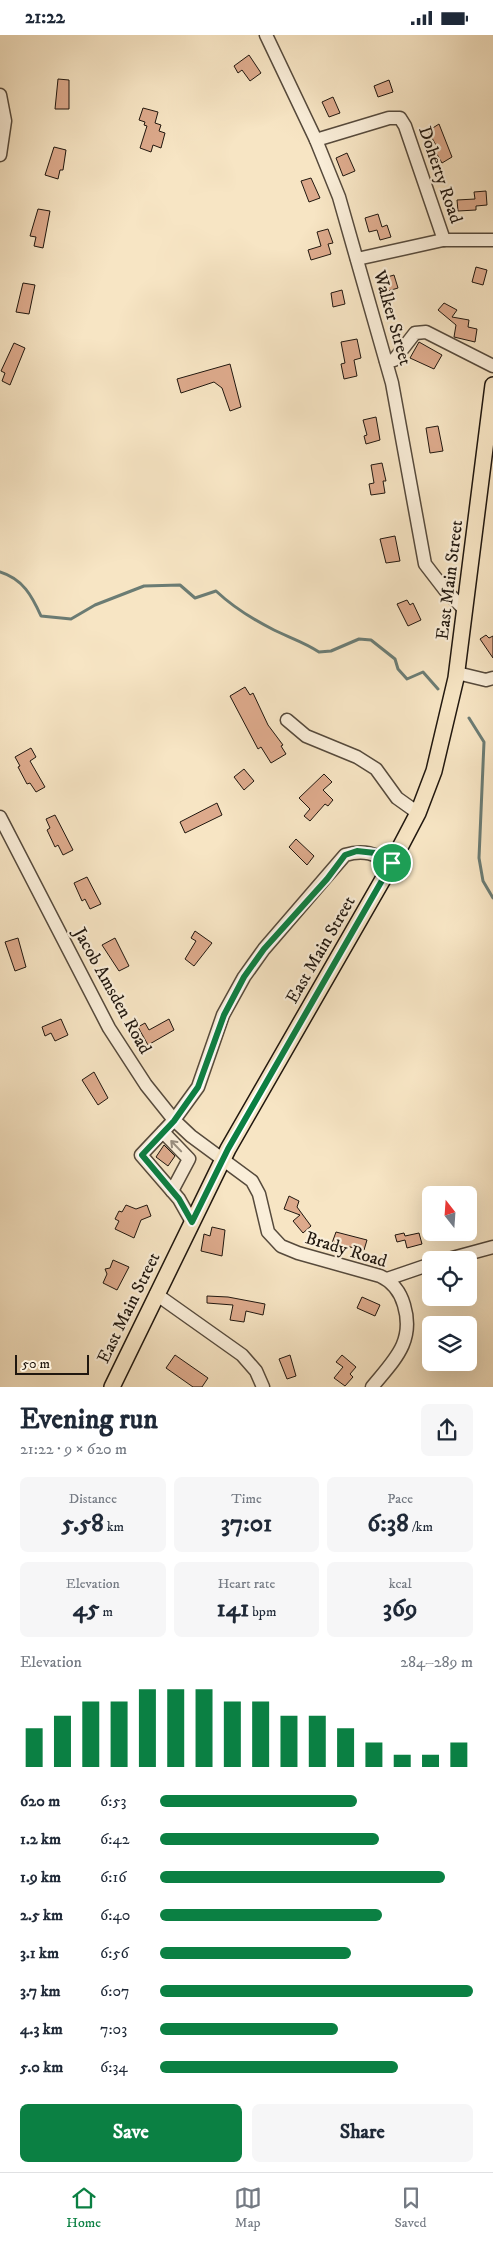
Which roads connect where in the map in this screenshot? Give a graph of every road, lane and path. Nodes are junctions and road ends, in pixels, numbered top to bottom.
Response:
1 (266, 35) edge
2 (0, 95) edge
3 (316, 140) junction
4 (0, 155) edge
5 (444, 240) junction
6 (493, 240) edge
7 (357, 259) junction
8 (386, 361) junction
9 (493, 366) edge
10 (493, 385) edge
11 (465, 611) junction
12 (457, 673) junction
13 (493, 678) edge
14 (287, 720) dead end
15 (418, 813) junction
16 (0, 817) edge
17 (392, 863) junction
18 (174, 1121) junction
19 (163, 1132) junction
20 (222, 1161) junction
21 (172, 1191) junction
22 (192, 1222) junction
23 (493, 1247) edge
24 (477, 1251) edge
25 (422, 1267) edge
26 (387, 1279) junction
27 (156, 1294) junction
28 (112, 1387) edge
29 (263, 1387) edge
30 (372, 1387) edge

1 - 3 street, Walker Street
2 - 4 street
3 - 5 street, Doherty Road
3 - 7 street, Walker Street
5 - 6 street
5 - 7 street
7 - 8 street, Walker Street
8 - 9 street
8 - 11 street, Walker Street
10 - 11 main road, East Main Street
11 - 12 main road, East Main Street
12 - 13 street
12 - 15 main road, East Main Street
14 - 15 street
15 - 17 main road, East Main Street
16 - 18 street, Jacob Amsden Road
17 - 18 street
17 - 20 main road, East Main Street
18 - 19 street
18 - 20 street, Jacob Amsden Road
21 -> 19 street
19 - 21 street
20 - 22 main road, East Main Street
20 - 26 street, Brady Road
21 - 22 street
22 - 27 main road, East Main Street
23 - 24 street
25 - 26 street
26 - 30 street, Brady Road
27 - 28 main road, East Main Street
27 - 29 street

